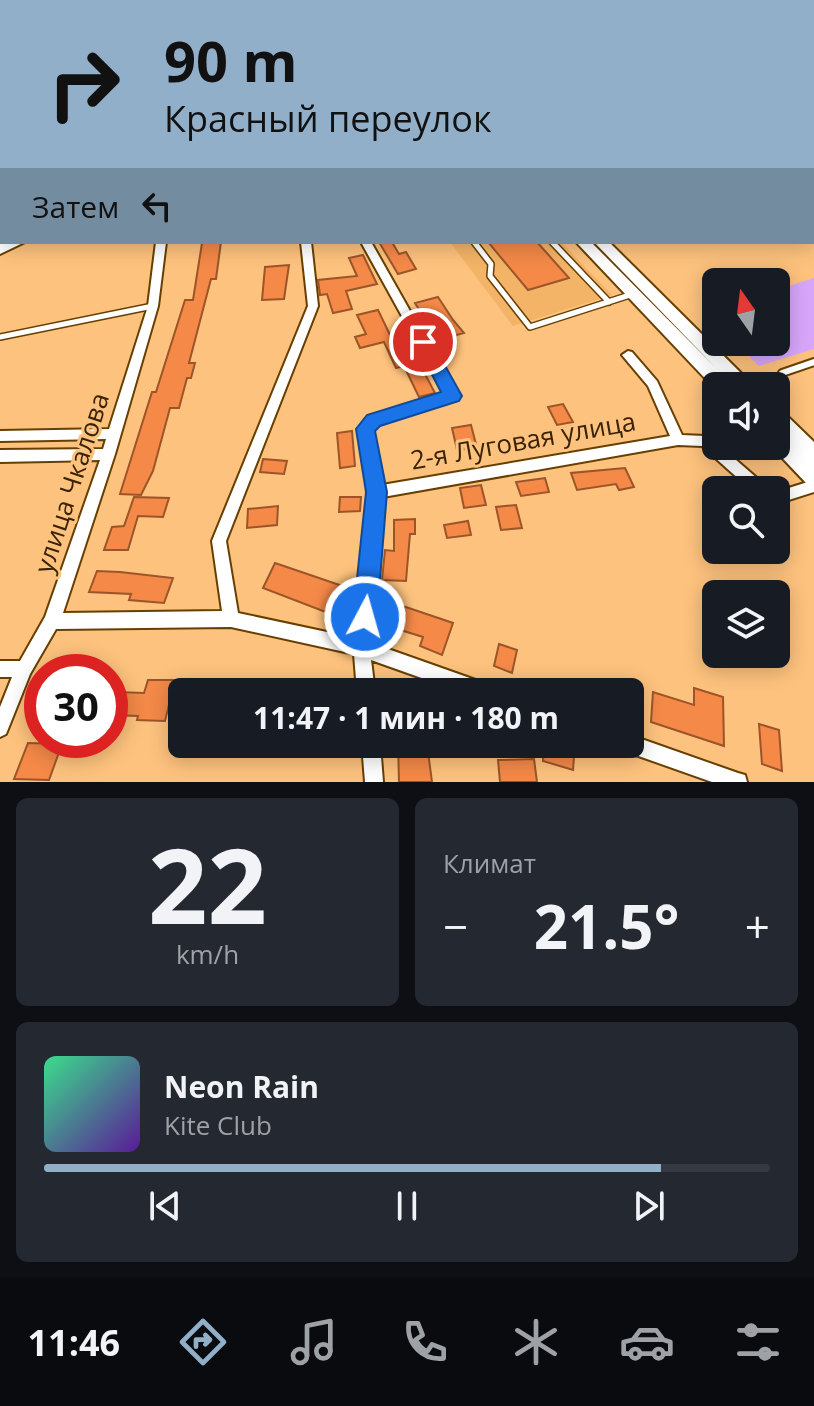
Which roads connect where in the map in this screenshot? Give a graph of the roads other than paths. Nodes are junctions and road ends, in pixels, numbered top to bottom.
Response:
1 (161, 244) edge
2 (306, 244) edge
3 (367, 244) edge
4 (476, 244) edge
5 (554, 244) edge
6 (585, 244) edge
7 (603, 244) edge
8 (633, 294) junction
9 (609, 302) junction
10 (153, 306) junction
11 (0, 337) edge
12 (628, 355) dead end
13 (814, 362) edge
14 (709, 372) edge
15 (731, 372) edge
16 (785, 372) edge
17 (790, 431) edge
18 (114, 434) junction
19 (0, 436) edge
20 (678, 440) junction
21 (790, 453) edge
22 (108, 454) junction
23 (814, 455) edge
24 (0, 456) edge
25 (745, 476) edge
26 (814, 478) edge
27 (814, 486) edge
28 (377, 492) junction
29 (790, 494) edge
30 (231, 619) junction
31 (52, 621) junction
32 (362, 648) junction
33 (33, 654) edge
34 (0, 669) edge
35 (24, 669) joint
36 (365, 678) edge
37 (445, 678) edge
38 (0, 728) edge
39 (644, 749) edge
40 (372, 758) edge
41 (374, 782) edge
42 (738, 782) edge

1 - 10 street, улица Чкалова
2 - 30 street
3 - 28 street, 2-я Луговая улица
4 - 9 lane
5 - 9 lane
6 - 8 main road
7 - 15 main road
8 - 9 lane
8 - 14 main road
10 - 11 lane
10 - 18 street, улица Чкалова
12 - 20 street, 2-я Луговая улица
13 - 16 lane
17 - 23 main road
18 - 19 street
18 - 22 street, улица Чкалова
20 - 25 street, 2-я Луговая улица
20 - 28 street, 2-я Луговая улица
21 - 26 main road
22 - 24 street
22 - 31 street, улица Чкалова
27 - 29 street
28 - 32 street, 2-я Луговая улица
30 - 31 street
30 - 32 street
31 - 33 street, улица Чкалова
32 - 36 street, 2-я Луговая улица
32 - 37 street
34 - 35 street
35 - 38 street, улица Чкалова
39 - 42 street
40 - 41 street

